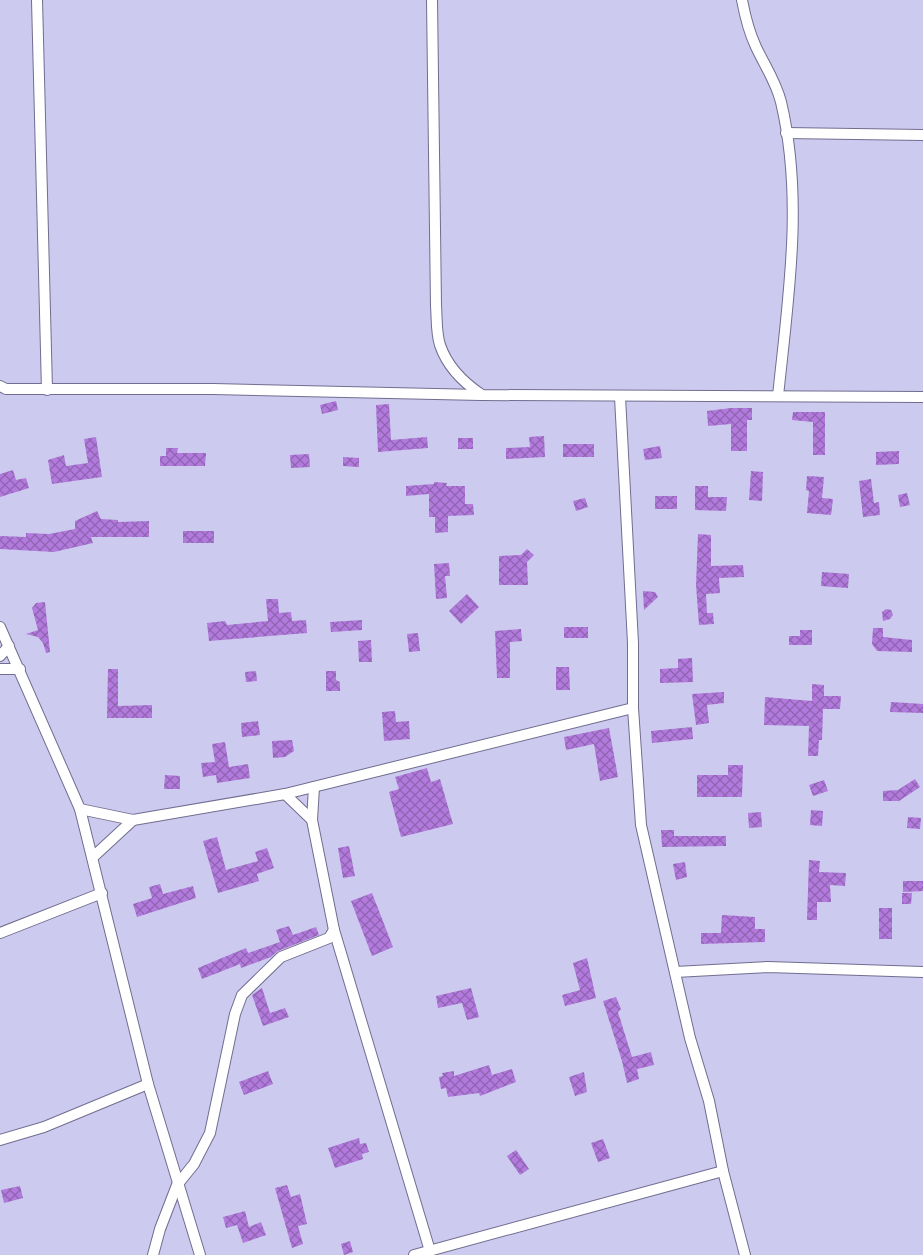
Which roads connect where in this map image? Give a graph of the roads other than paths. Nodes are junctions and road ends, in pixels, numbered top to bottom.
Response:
1 (37, 0) edge
2 (432, 0) edge
3 (742, 0) edge
4 (786, 133) junction
5 (923, 135) edge
6 (2, 388) edge
7 (48, 390) junction
8 (482, 395) junction
9 (778, 396) junction
10 (620, 397) junction
11 (923, 397) edge
12 (0, 626) edge
13 (9, 646) junction
14 (0, 656) edge
15 (0, 669) edge
16 (20, 669) junction
17 (634, 708) junction
18 (314, 787) junction
19 (285, 794) junction
20 (80, 808) junction
21 (134, 820) junction
22 (312, 820) junction
23 (93, 857) junction
24 (102, 893) junction
25 (334, 930) junction
26 (0, 933) edge
27 (675, 972) junction
28 (923, 972) edge
29 (148, 1084) junction
30 (0, 1140) edge
31 (722, 1171) junction
32 (177, 1185) junction
33 (430, 1251) junction
34 (152, 1255) edge
35 (200, 1255) edge
36 (414, 1255) edge
37 (745, 1255) edge

1 - 7 street
2 - 8 street
3 - 4 street
4 - 5 street
4 - 9 street
6 - 7 street
7 - 8 street
8 - 10 street
9 - 10 street
9 - 11 street
10 - 17 street
12 - 13 street
13 - 14 street
13 - 16 street
15 - 16 street
16 - 20 street
17 - 18 street
17 - 27 street
18 - 19 street
18 - 22 street
19 - 21 street
19 - 22 street
20 - 21 street
20 - 23 street
21 - 23 street
22 - 25 street
23 - 24 street
24 - 26 street
24 - 29 street
25 - 32 street
25 - 33 street
27 - 28 street
27 - 31 street
29 - 30 street
29 - 32 street
31 - 33 street
31 - 37 street
32 - 34 street
32 - 35 street
33 - 36 street

